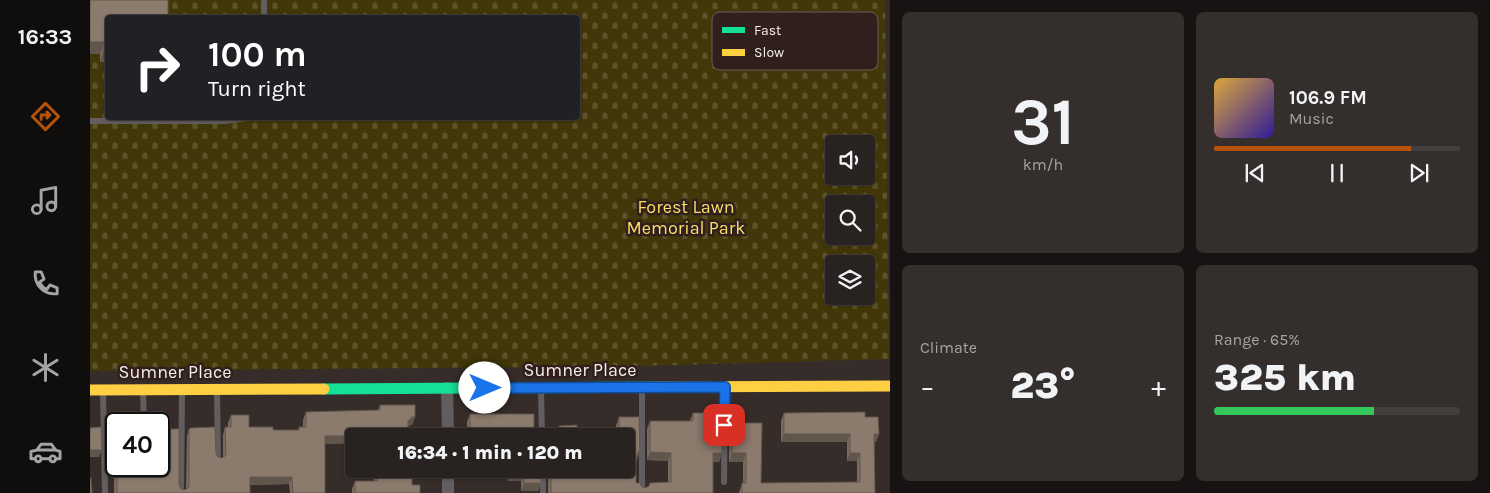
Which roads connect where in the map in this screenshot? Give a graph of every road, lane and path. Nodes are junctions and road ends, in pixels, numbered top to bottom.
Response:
1 (264, 0) edge
2 (264, 15) edge
3 (90, 120) edge
4 (232, 120) edge
5 (890, 386) edge
6 (642, 387) junction
7 (725, 387) junction
8 (448, 388) junction
9 (541, 388) junction
10 (90, 390) edge
11 (103, 390) junction
12 (143, 390) junction
13 (182, 390) junction
14 (216, 390) junction
15 (144, 412) edge
16 (448, 428) edge
17 (542, 428) edge
18 (218, 461) edge
19 (448, 478) edge
20 (543, 478) edge
21 (724, 482) dead end
22 (642, 491) edge
23 (105, 493) edge
24 (181, 493) edge
25 (448, 493) edge
26 (543, 493) edge

1 - 2 lane
3 - 4 lane
5 - 7 street, Sumner Place
6 - 7 street, Sumner Place
6 - 9 street, Sumner Place
6 - 22 lane
7 - 21 lane
8 - 9 street, Sumner Place
8 - 14 street, Sumner Place
8 - 16 street
9 - 17 lane
10 - 11 street, Sumner Place
11 - 12 street, Sumner Place
11 - 23 lane
12 - 13 street, Sumner Place
12 - 15 lane
13 - 14 street, Sumner Place
13 - 24 lane
14 - 18 lane
19 - 25 street
20 - 26 lane

